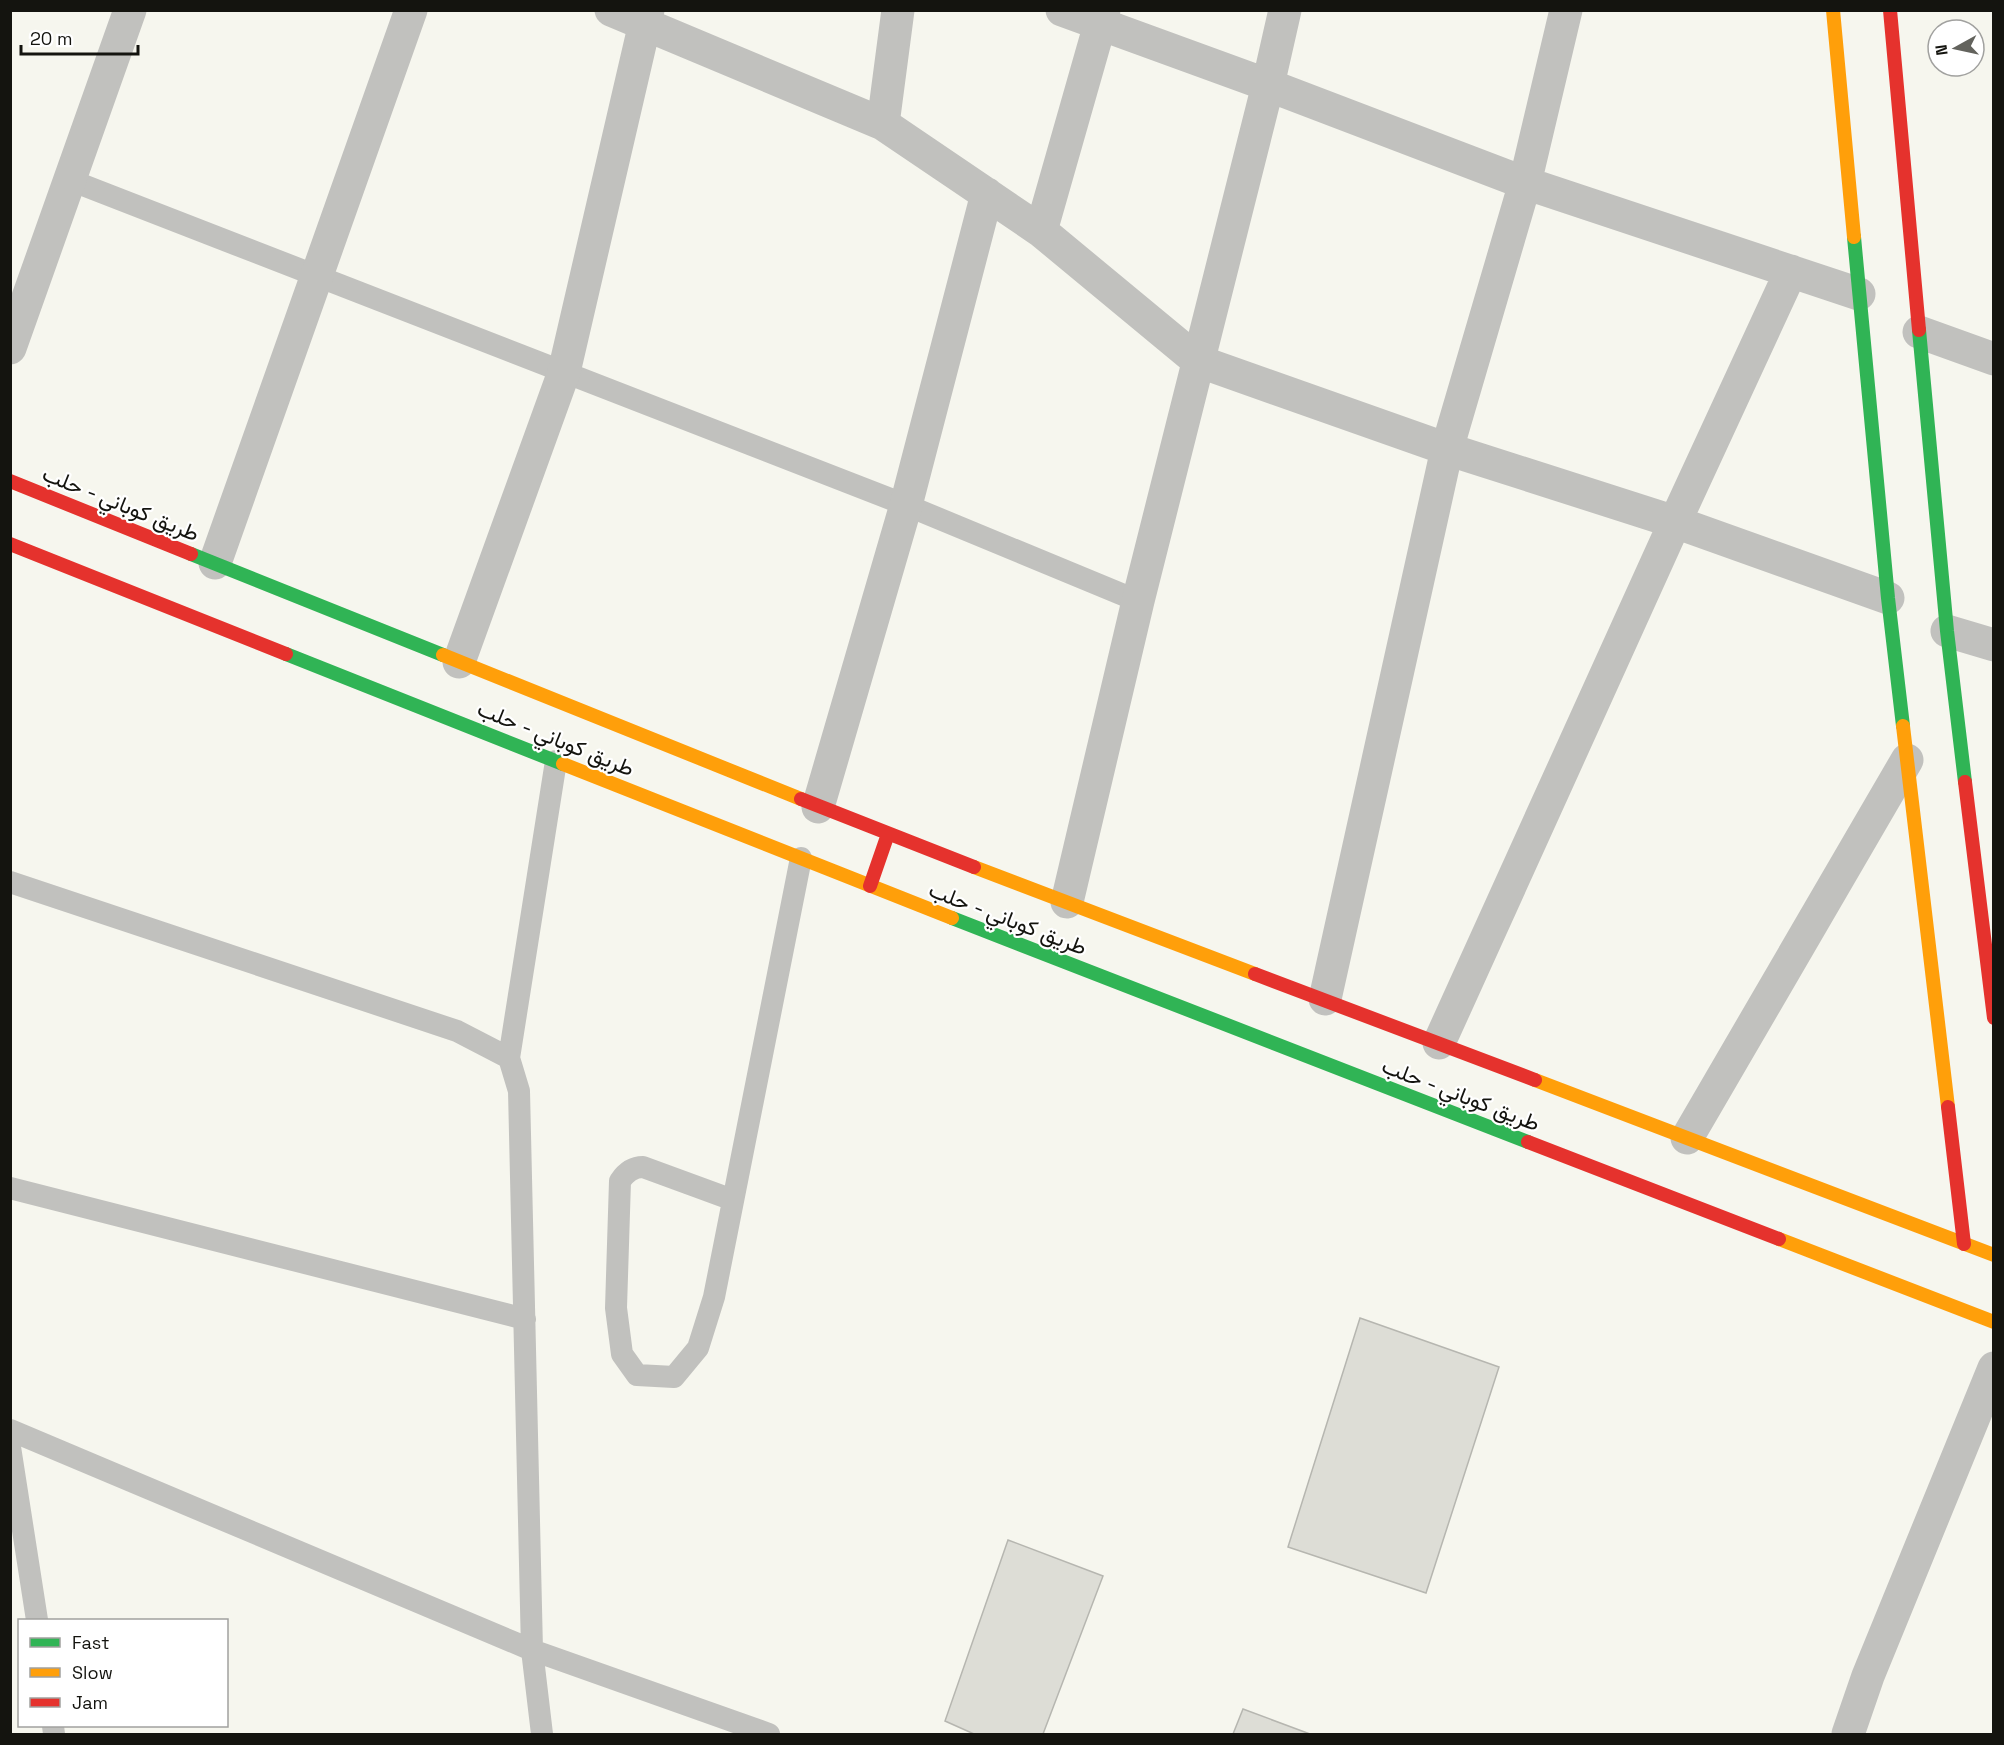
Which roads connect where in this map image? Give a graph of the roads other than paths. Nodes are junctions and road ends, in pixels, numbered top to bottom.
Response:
1 (130, 10) edge
2 (411, 10) edge
3 (611, 10) edge
4 (898, 10) edge
5 (1062, 10) edge
6 (1285, 10) edge
7 (1566, 10) edge
8 (1833, 10) edge
9 (1890, 10) edge
10 (646, 17) edge
11 (1102, 17) edge
12 (1268, 85) junction
13 (883, 124) junction
14 (70, 180) junction
15 (1525, 183) junction
16 (987, 194) junction
17 (1041, 231) junction
18 (1791, 271) junction
19 (316, 276) junction
20 (1859, 294) junction
21 (1919, 332) junction
22 (10, 348) edge
23 (1994, 360) edge
24 (1198, 361) junction
25 (564, 372) junction
26 (1448, 449) junction
27 (10, 481) edge
28 (906, 504) junction
29 (1675, 522) junction
30 (10, 544) edge
31 (215, 563) junction
32 (1888, 598) junction
33 (1138, 602) junction
34 (1947, 631) junction
35 (1994, 645) edge
36 (459, 662) junction
37 (1907, 760) junction
38 (556, 761) junction
39 (818, 807) junction
40 (888, 834) junction
41 (801, 858) junction
42 (10, 882) edge
43 (870, 886) junction
44 (1067, 902) junction
45 (1989, 947) edge
46 (1324, 999) junction
47 (1994, 1018) edge
48 (1439, 1043) junction
49 (509, 1058) junction
50 (1687, 1138) junction
51 (10, 1188) edge
52 (733, 1200) junction
53 (1964, 1244) junction
54 (1994, 1255) edge
55 (525, 1320) junction
56 (1994, 1322) edge
57 (1994, 1368) edge
58 (10, 1430) edge
59 (10, 1448) edge
60 (37, 1619) edge
61 (532, 1650) junction
62 (542, 1734) edge
63 (769, 1734) edge
64 (1848, 1734) edge

1 - 14 street
2 - 19 street
3 - 10 street
4 - 13 street
5 - 11 street
6 - 12 street
7 - 15 street
8 - 20 main road
9 - 21 main road
10 - 13 street
10 - 25 street
11 - 12 street
11 - 17 street
12 - 15 street
12 - 24 street
13 - 16 street
14 - 19 lane
14 - 22 street
15 - 18 street
15 - 26 street
16 - 17 street
16 - 28 street
17 - 24 street
18 - 20 street
18 - 29 street
19 - 25 lane
19 - 31 street
20 - 32 main road
21 - 23 street
21 - 34 main road
24 - 26 street
24 - 33 street
25 - 28 lane
25 - 36 street
26 - 29 street
26 - 46 street
27 - 31 main road, طريق كوباني - حلب
28 - 33 lane
28 - 39 street
29 - 32 street
29 - 48 street
30 - 38 main road, طريق كوباني - حلب
31 - 36 main road, طريق كوباني - حلب
32 - 37 main road
33 - 44 street
34 - 35 street
34 - 45 main road
36 - 39 main road, طريق كوباني - حلب
37 - 50 street
37 - 53 main road
38 - 41 main road, طريق كوباني - حلب
38 - 49 lane
39 - 40 main road, طريق كوباني - حلب
40 - 43 main road
40 - 44 main road, طريق كوباني - حلب
41 - 43 main road, طريق كوباني - حلب
41 - 52 lane
42 - 49 lane
43 - 56 main road, طريق كوباني - حلب
44 - 46 main road, طريق كوباني - حلب
45 - 47 main road
46 - 48 main road, طريق كوباني - حلب
48 - 50 main road, طريق كوباني - حلب
49 - 55 lane
50 - 53 main road, طريق كوباني - حلب
51 - 55 lane
52 - 52 lane
53 - 54 main road, طريق كوباني - حلب
55 - 61 lane
57 - 64 street
58 - 61 lane
59 - 60 lane
61 - 62 lane
61 - 63 lane

